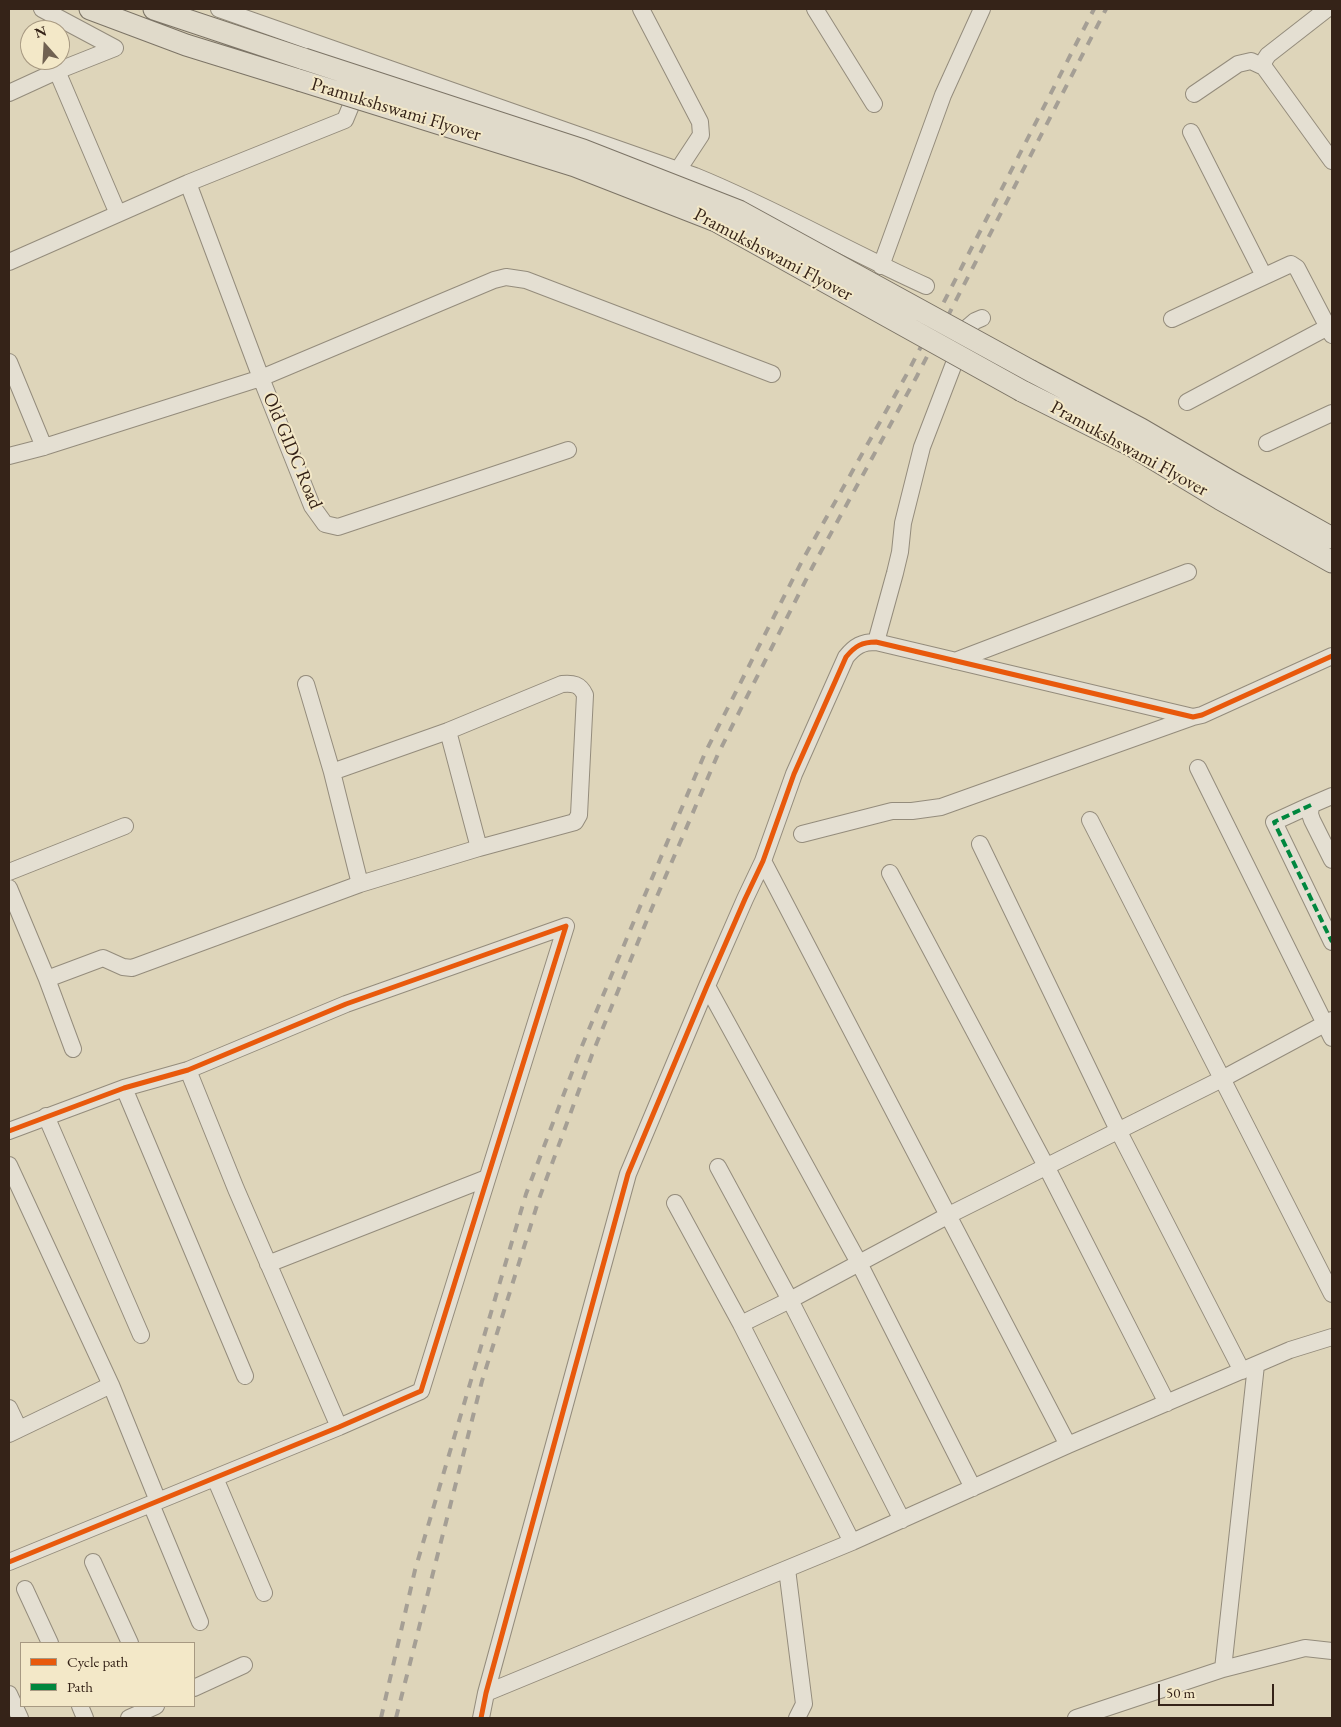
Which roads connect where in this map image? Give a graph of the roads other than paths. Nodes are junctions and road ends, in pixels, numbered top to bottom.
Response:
1 (42, 9) edge
2 (90, 9) edge
3 (154, 9) edge
4 (219, 9) edge
5 (641, 9) edge
6 (815, 9) edge
7 (982, 9) edge
8 (1328, 12) edge
9 (63, 20) edge
10 (70, 24) edge
11 (369, 62) junction
12 (70, 65) edge
13 (1264, 67) junction
14 (57, 70) joint
15 (9, 93) edge
16 (1194, 94) dead end
17 (874, 104) dead end
18 (1191, 132) dead end
19 (1332, 161) edge
20 (678, 170) junction
21 (188, 183) junction
22 (118, 214) junction
23 (9, 262) edge
24 (881, 266) junction
25 (1264, 276) junction
26 (926, 286) dead end
27 (982, 318) dead end
28 (1172, 319) dead end
29 (1330, 331) edge
30 (9, 362) edge
31 (772, 374) dead end
32 (261, 378) junction
33 (1186, 402) dead end
34 (1332, 413) edge
35 (1267, 443) dead end
36 (44, 447) junction
37 (568, 450) dead end
38 (9, 456) edge
39 (1332, 538) edge
40 (1332, 562) edge
41 (1188, 572) dead end
42 (876, 642) junction
43 (1332, 656) edge
44 (955, 661) junction
45 (306, 684) dead end
46 (1193, 717) junction
47 (448, 731) junction
48 (1198, 768) dead end
49 (332, 772) junction
50 (1332, 796) edge
51 (1311, 805) junction
52 (1090, 820) dead end
53 (125, 826) dead end
54 (802, 834) dead end
55 (980, 844) dead end
56 (479, 848) junction
57 (1332, 860) edge
58 (763, 861) junction
59 (9, 872) edge
60 (890, 873) dead end
61 (360, 884) junction
62 (9, 888) edge
63 (1332, 942) edge
64 (47, 978) junction
65 (707, 986) junction
66 (1330, 1027) edge
67 (73, 1049) dead end
68 (188, 1070) junction
69 (1222, 1079) junction
70 (124, 1088) junction
71 (46, 1116) junction
72 (1118, 1130) junction
73 (9, 1132) edge
74 (9, 1165) edge
75 (1046, 1166) junction
76 (718, 1167) dead end
77 (487, 1178) junction
78 (675, 1203) dead end
79 (948, 1215) junction
80 (859, 1263) junction
81 (268, 1264) junction
82 (1332, 1294) edge
83 (790, 1300) junction
84 (741, 1324) junction
85 (141, 1334) dead end
86 (1332, 1337) edge
87 (1249, 1368) junction
88 (245, 1376) dead end
89 (111, 1385) junction
90 (1167, 1403) junction
91 (9, 1408) edge
92 (339, 1427) junction
93 (14, 1432) edge
94 (1068, 1445) junction
95 (215, 1478) junction
96 (973, 1488) junction
97 (154, 1502) junction
98 (902, 1520) junction
99 (852, 1542) junction
100 (9, 1562) edge
101 (93, 1562) dead end
102 (787, 1569) junction
103 (25, 1589) dead end
104 (264, 1593) dead end
105 (200, 1622) dead end
106 (50, 1642) edge
107 (130, 1642) edge
108 (1332, 1651) edge
109 (244, 1664) dead end
110 (1223, 1669) junction
111 (195, 1688) edge
112 (486, 1693) junction
113 (9, 1694) edge
114 (155, 1707) edge
115 (158, 1707) edge
116 (20, 1718) edge
117 (129, 1718) edge
118 (164, 1718) edge
119 (481, 1718) edge
120 (797, 1718) edge
121 (1076, 1718) edge

1 - 9 street
2 - 40 main road, Pramukshswami Flyover, bridge
3 - 39 main road, Pramukshswami Flyover, bridge
4 - 11 street
5 - 20 street
6 - 17 street
7 - 24 street
8 - 13 street
10 - 12 street
11 - 20 street
11 - 21 street
13 - 16 street
13 - 19 street
14 - 15 street
14 - 22 street
18 - 25 street
20 - 24 street
21 - 22 street
21 - 32 street
22 - 23 street
24 - 26 street
25 - 28 street
25 - 29 street
27 - 42 street
29 - 33 street
30 - 36 street
31 - 32 street
32 - 36 street, Old GIDC Road
32 - 37 street, Old GIDC Road
34 - 35 street
36 - 38 street, Old GIDC Road
41 - 44 street
42 - 44 street
42 - 58 street
43 - 46 street
44 - 46 street
45 - 49 street
46 - 54 street
47 - 49 street
47 - 56 street
47 - 56 street
48 - 66 street
49 - 61 street
50 - 51 street
51 - 57 street
51 - 63 street
52 - 69 street
53 - 59 street
55 - 72 street
56 - 61 street
58 - 65 street
58 - 79 street
60 - 75 street
61 - 64 street
62 - 64 street
64 - 67 street
65 - 80 street
65 - 112 street
66 - 69 street
68 - 70 street
68 - 77 street
68 - 81 street
69 - 72 street
69 - 82 street
70 - 71 street
70 - 88 street
71 - 73 street
71 - 85 street
72 - 75 street
72 - 87 street
74 - 89 street
75 - 79 street
75 - 90 street
76 - 83 street
77 - 81 street
77 - 92 street
78 - 84 street
79 - 80 street
79 - 94 street
80 - 83 street
80 - 96 street
81 - 92 street
83 - 84 street
83 - 98 street
84 - 99 street
86 - 87 street
87 - 90 street
87 - 110 street
89 - 93 street
89 - 97 street
90 - 94 street
91 - 93 street
92 - 95 street
94 - 96 street
95 - 97 street
95 - 104 street
96 - 98 street
97 - 100 street
97 - 105 street
98 - 99 street
99 - 102 street
101 - 107 street
102 - 112 street
102 - 120 street
103 - 106 street
108 - 110 street
109 - 111 street
110 - 121 street
112 - 119 street
113 - 116 street
114 - 117 street
115 - 118 street

